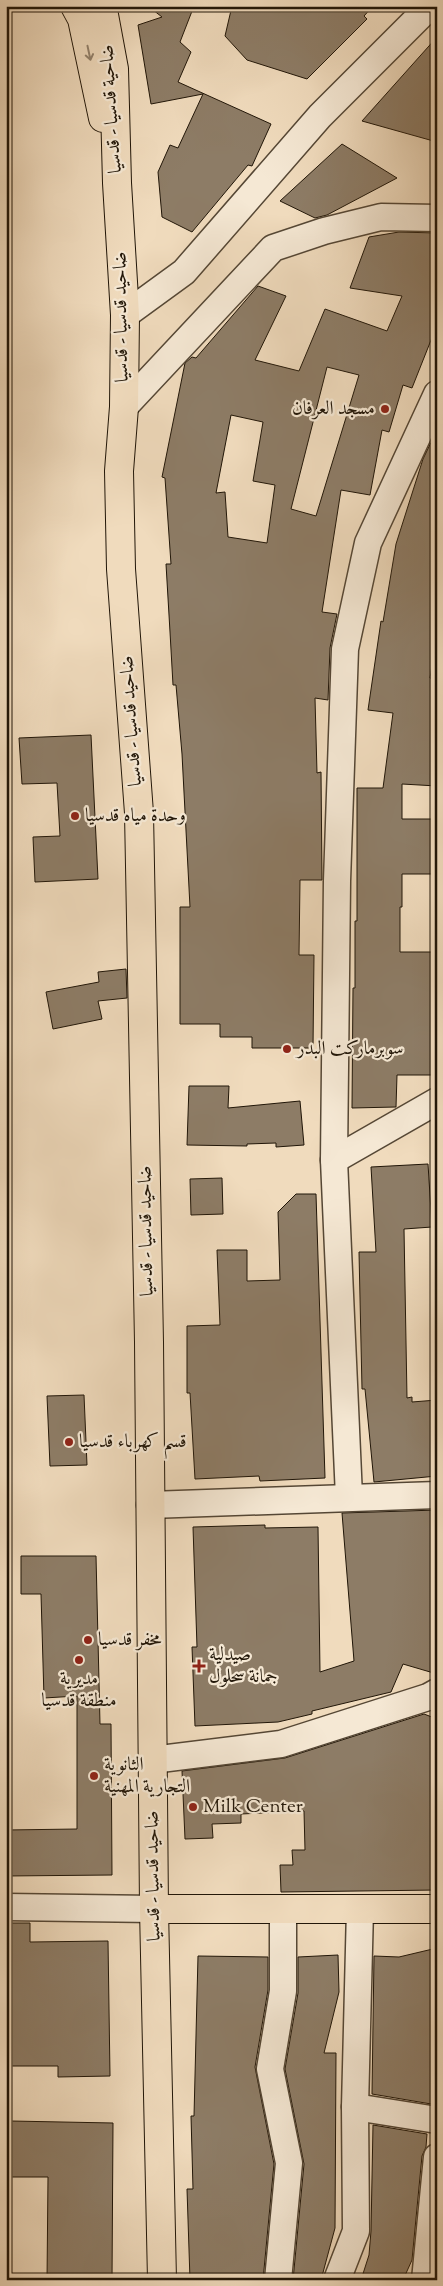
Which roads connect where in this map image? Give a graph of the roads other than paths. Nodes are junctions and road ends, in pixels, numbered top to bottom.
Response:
1 (75, 6) edge
2 (100, 6) edge
3 (430, 6) edge
4 (117, 183) junction
5 (437, 218) edge
6 (125, 315) junction
7 (437, 394) edge
8 (124, 407) junction
9 (437, 1101) edge
10 (334, 1160) junction
11 (437, 1495) edge
12 (349, 1496) junction
13 (150, 1505) junction
14 (437, 1692) edge
15 (152, 1760) junction
16 (6, 1906) edge
17 (154, 1909) junction
18 (283, 1909) junction
19 (360, 1909) junction
20 (437, 1909) edge
21 (355, 2107) junction
22 (437, 2120) edge
23 (437, 2157) edge
24 (162, 2280) edge
25 (278, 2280) edge
26 (337, 2280) edge
27 (425, 2280) edge

1 -> 4 main road, ضاحية قدسيا - قدسيا
2 - 4 main road, ضاحية قدسيا - قدسيا
3 - 6 street
4 - 6 main road, ضاحيد قدسيا - قدسيا
5 - 8 street
6 - 8 main road, ضاحيد قدسيا - قدسيا
7 - 10 street
8 - 13 main road, ضاحيد قدسيا - قدسيا
9 - 10 street
10 - 12 street
11 - 12 street
12 - 13 street
13 - 15 main road, ضاحيد قدسيا - قدسيا
14 - 15 street
15 - 17 main road, ضاحيد قدسيا - قدسيا
16 - 17 street
17 - 18 main road
17 - 24 main road, ضاحيد قدسيا - قدسيا
18 - 19 main road
18 - 25 street
19 - 20 main road
19 - 21 street
21 - 22 street
21 - 26 street
23 - 27 street

